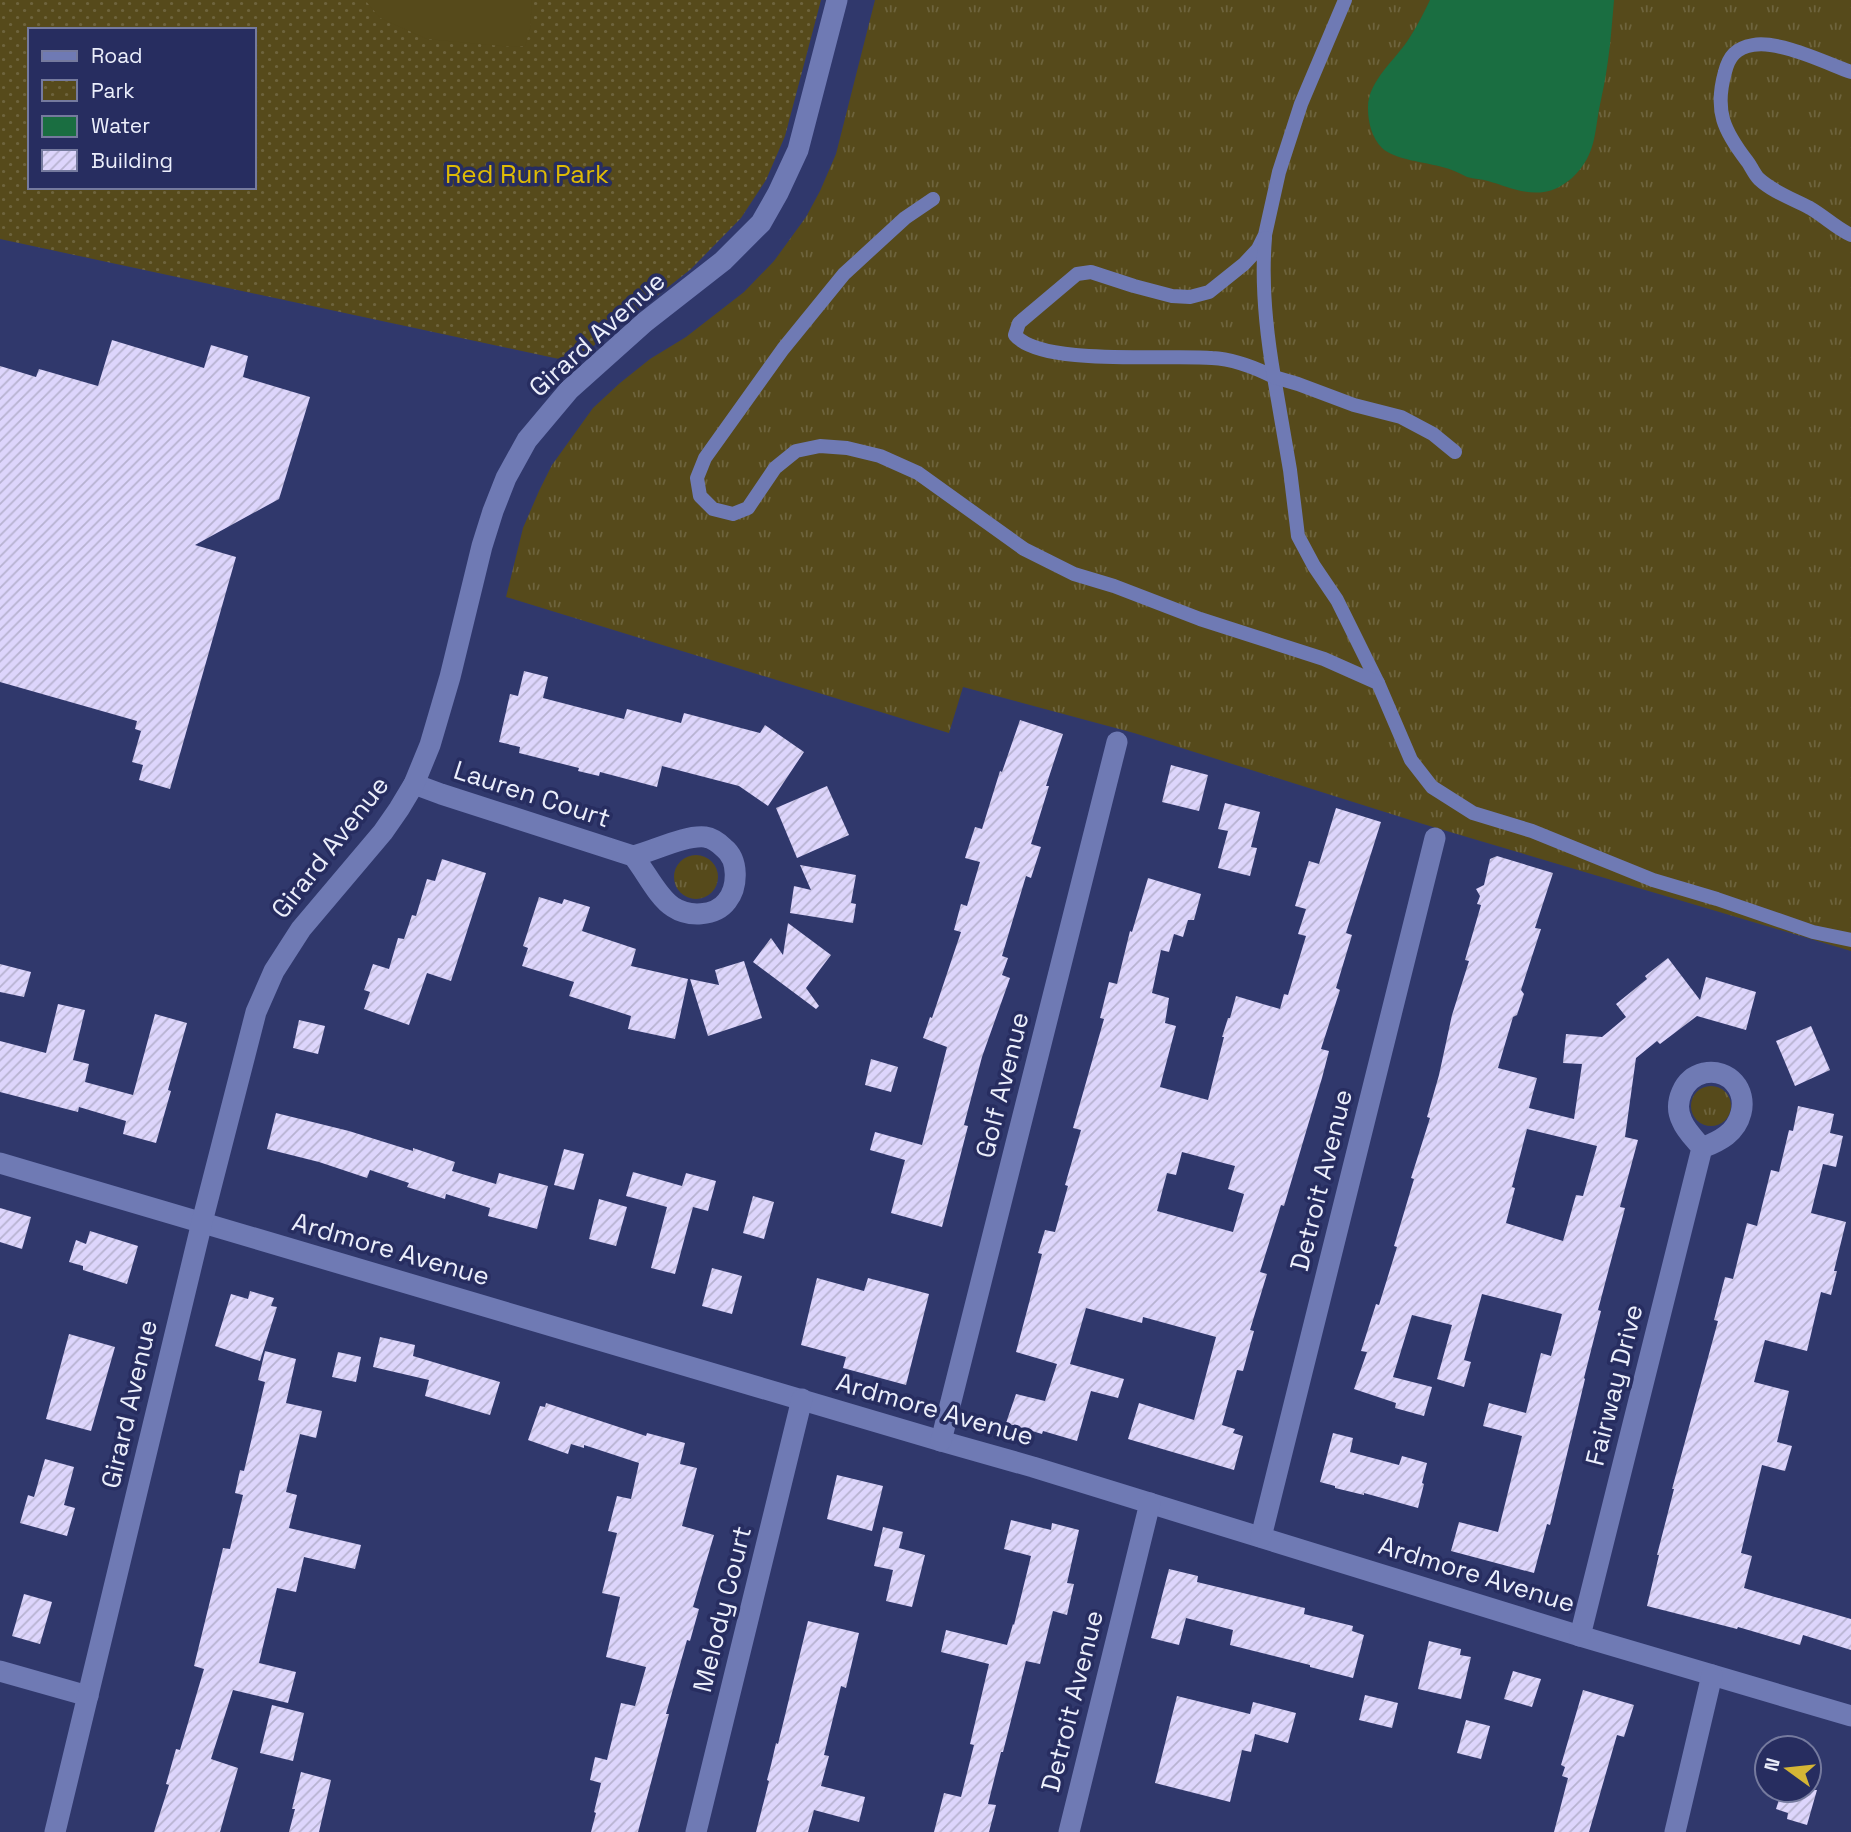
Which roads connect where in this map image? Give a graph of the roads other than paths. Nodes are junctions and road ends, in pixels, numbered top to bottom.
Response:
1 (837, 0) edge
2 (1345, 0) edge
3 (1851, 72) edge
4 (933, 199) dead end
5 (1851, 234) edge
6 (1265, 235) junction
7 (1274, 377) junction
8 (1455, 452) dead end
9 (1378, 683) junction
10 (1117, 742) dead end
11 (414, 784) junction
12 (1435, 838) dead end
13 (633, 856) junction
14 (1851, 940) edge
15 (1702, 1148) dead end
16 (0, 1163) edge
17 (202, 1222) junction
18 (802, 1399) junction
19 (941, 1441) junction
20 (1150, 1503) junction
21 (1261, 1536) junction
22 (1580, 1636) junction
23 (0, 1671) edge
24 (1712, 1675) junction
25 (88, 1696) junction
26 (1851, 1716) edge
27 (55, 1832) edge
28 (696, 1832) edge
29 (1069, 1832) edge
30 (1675, 1832) edge

1 - 11 street, Girard Avenue
2 - 6 lane
3 - 5 lane
4 - 9 lane
6 - 7 lane
6 - 7 lane
7 - 8 lane
7 - 9 lane
9 - 14 lane
10 - 19 street, Golf Avenue
11 - 13 street, Lauren Court
11 - 17 street, Girard Avenue
12 - 21 street, Detroit Avenue
13 - 13 street, Lauren Court
15 - 22 street, Fairway Drive
16 - 17 street, Ardmore Avenue
17 - 18 street, Ardmore Avenue
17 - 25 street, Girard Avenue
18 - 19 street, Ardmore Avenue
18 - 28 street, Melody Court
19 - 20 street, Ardmore Avenue
20 - 21 street, Ardmore Avenue
20 - 29 street, Detroit Avenue
21 - 22 street, Ardmore Avenue
22 - 24 street, Ardmore Avenue
23 - 25 street
24 - 26 street, Ardmore Avenue
24 - 30 street
25 - 27 street, Girard Avenue

